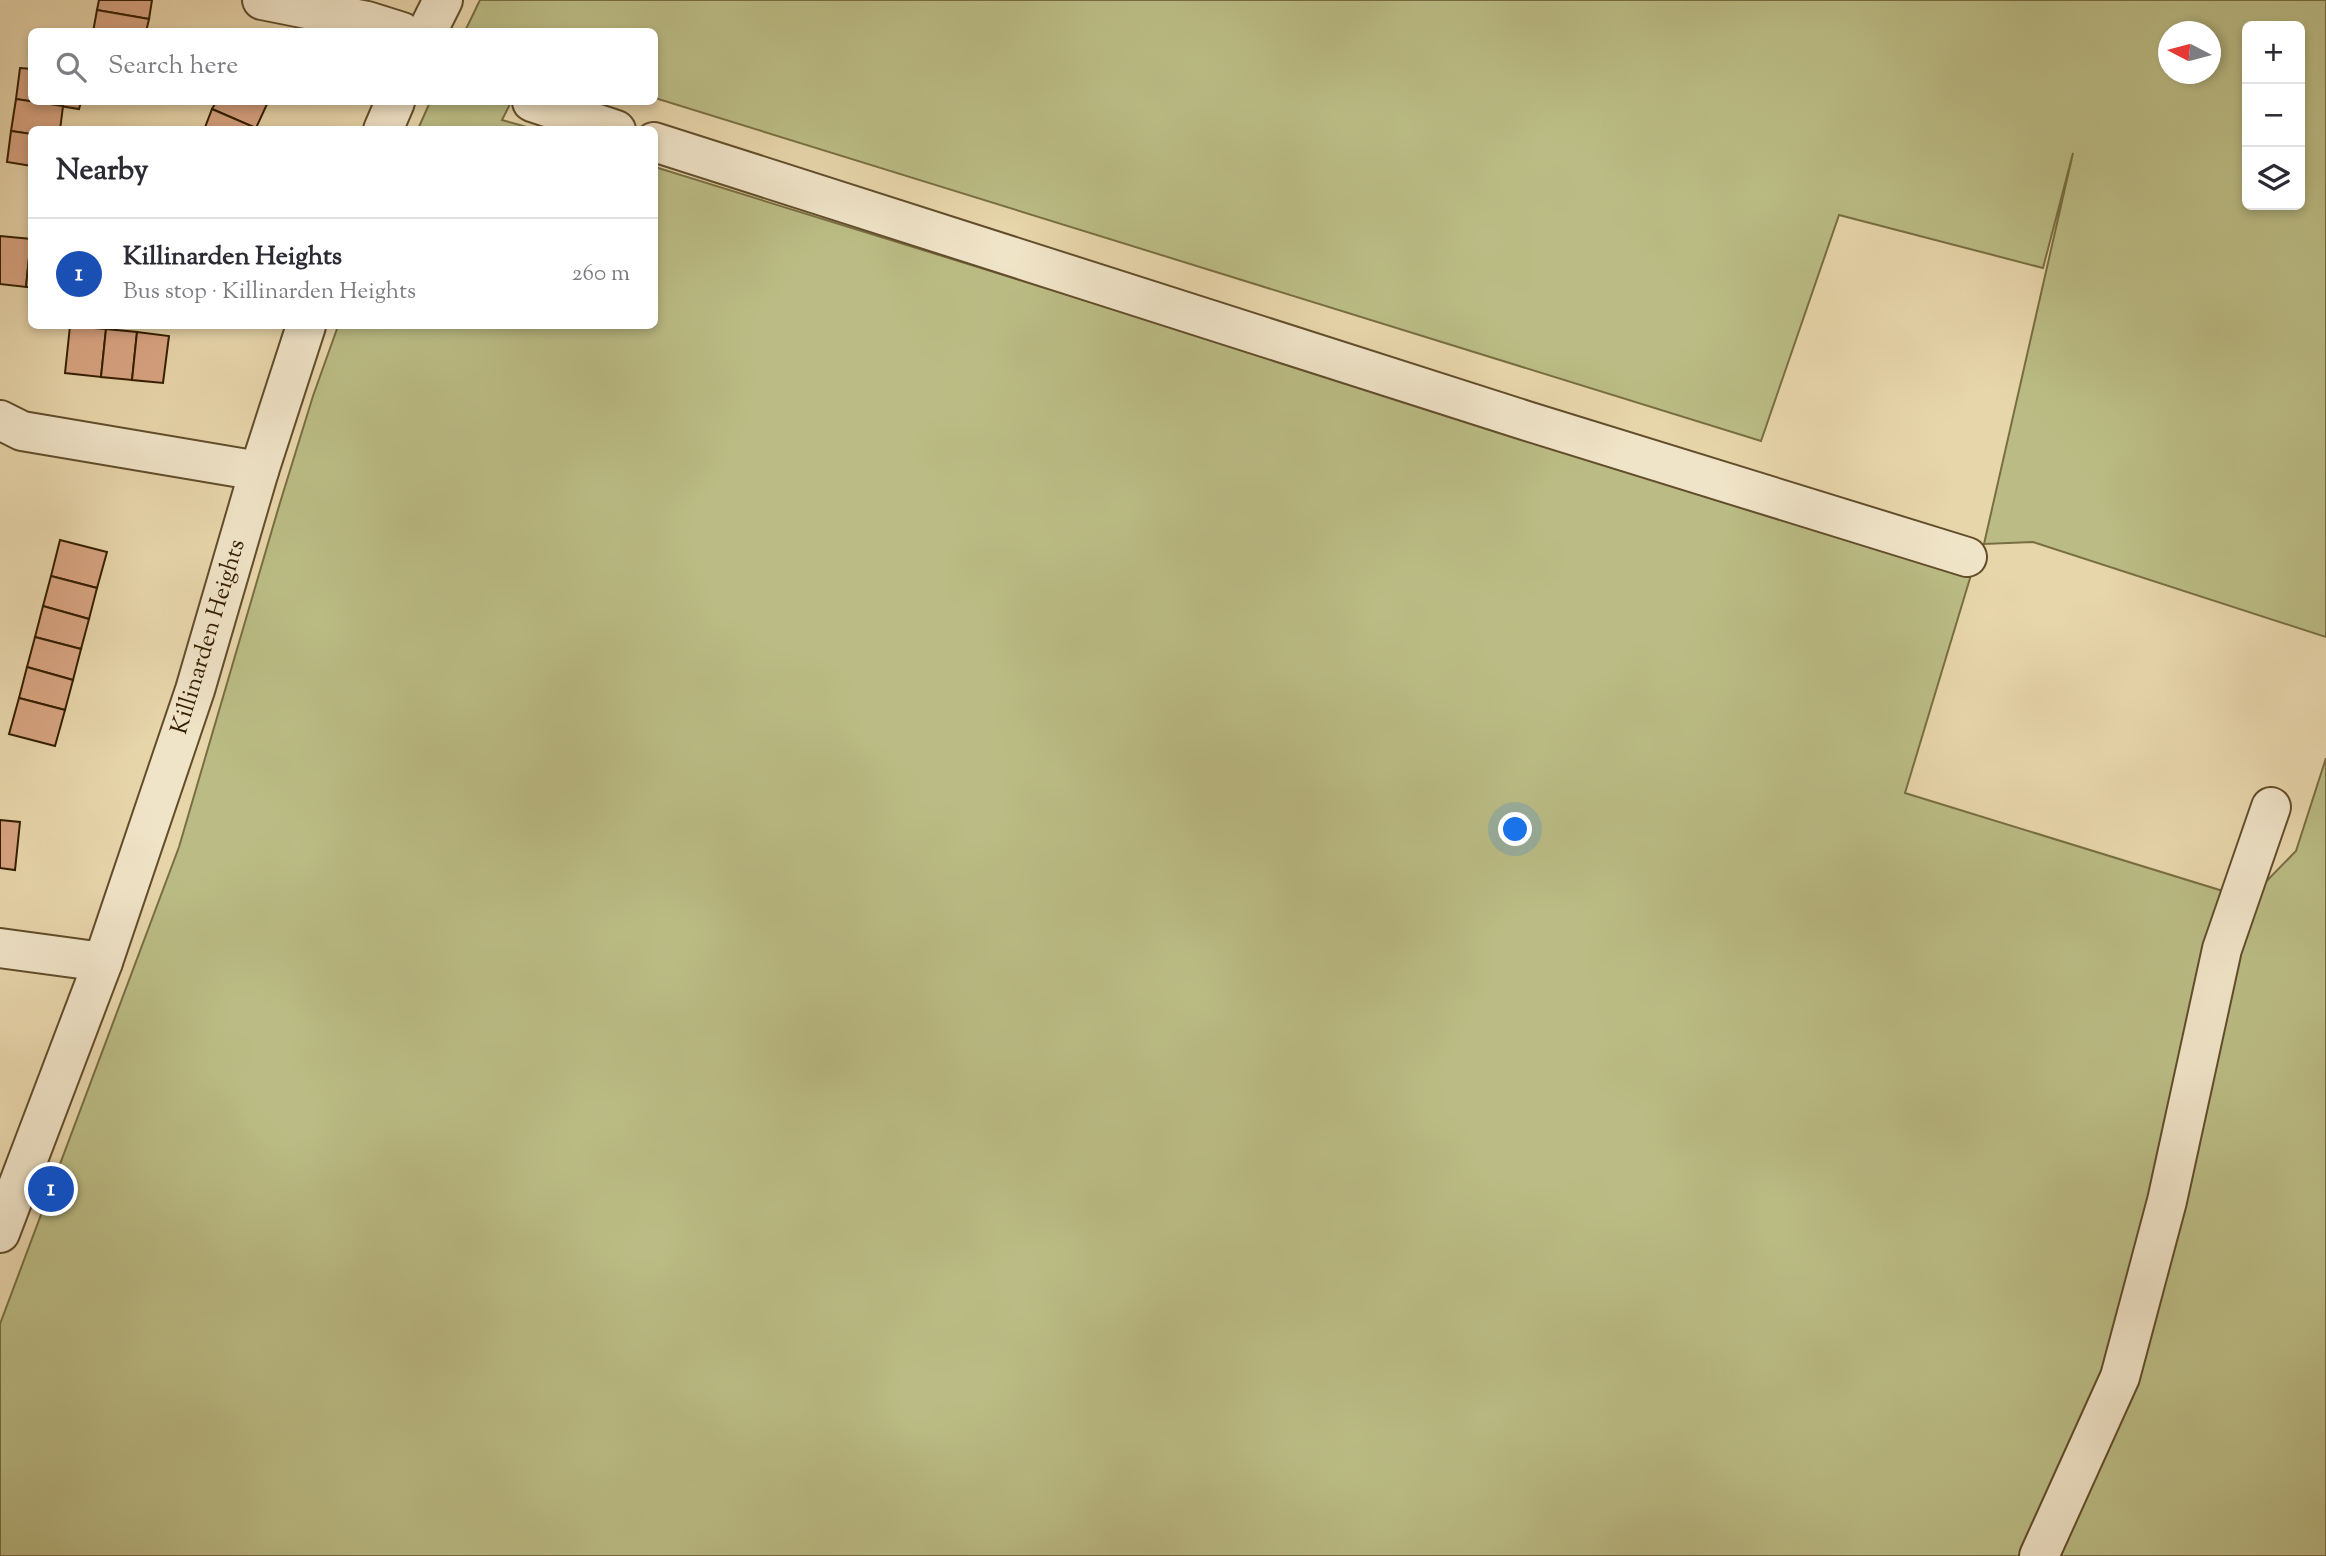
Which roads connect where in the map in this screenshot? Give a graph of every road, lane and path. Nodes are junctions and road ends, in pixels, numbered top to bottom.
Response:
1 (262, 0) edge
2 (443, 0) edge
3 (389, 28) edge
4 (429, 28) edge
5 (394, 105) edge
6 (541, 105) edge
7 (385, 126) edge
8 (604, 126) edge
9 (658, 143) edge
10 (305, 329) edge
11 (0, 420) edge
12 (259, 471) junction
13 (1968, 557) dead end
14 (2272, 807) dead end
15 (0, 948) edge
16 (103, 962) junction
17 (0, 1233) edge
18 (2039, 1556) edge

1 - 3 street
2 - 4 street
5 - 7 street
6 - 8 street
9 - 13 street
10 - 12 street, Killinarden Heights
11 - 12 street
12 - 16 street, Killinarden Heights
14 - 18 street
15 - 16 street
16 - 17 street, Killinarden Heights

